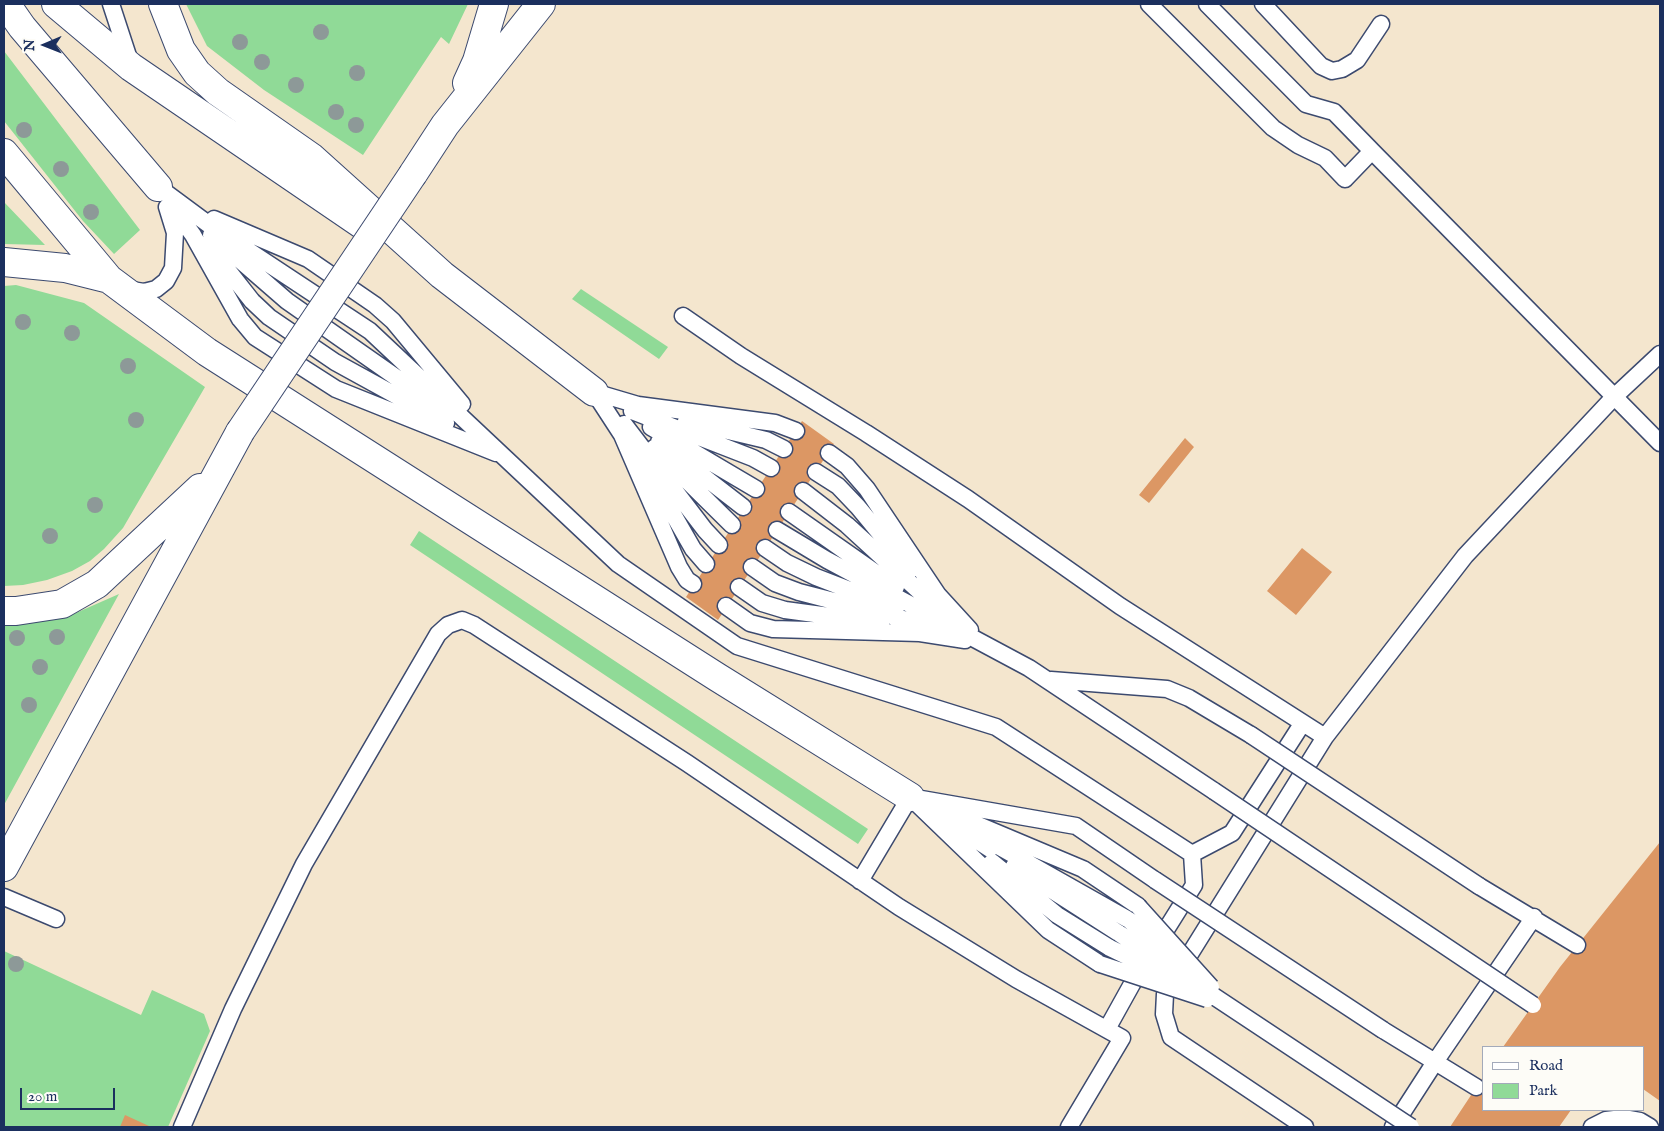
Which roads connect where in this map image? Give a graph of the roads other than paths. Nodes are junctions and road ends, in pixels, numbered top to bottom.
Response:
1 (6, 4) edge
2 (56, 4) edge
3 (111, 4) edge
4 (163, 4) edge
5 (494, 4) edge
6 (541, 4) edge
7 (1149, 4) edge
8 (1207, 4) edge
9 (1263, 4) edge
10 (1381, 24) dead end
11 (131, 67) junction
12 (445, 125) junction
13 (1372, 151) junction
14 (4, 154) edge
15 (158, 187) junction
16 (4, 262) edge
17 (113, 283) junction
18 (471, 299) junction
19 (683, 316) dead end
20 (1660, 354) edge
21 (594, 392) junction
22 (1614, 397) junction
23 (796, 431) dead end
24 (1660, 442) edge
25 (784, 449) dead end
26 (829, 453) dead end
27 (514, 466) junction
28 (771, 468) dead end
29 (218, 472) junction
30 (816, 472) dead end
31 (756, 489) dead end
32 (803, 491) dead end
33 (743, 507) dead end
34 (789, 512) dead end
35 (732, 525) dead end
36 (777, 530) dead end
37 (719, 544) dead end
38 (765, 548) dead end
39 (706, 564) dead end
40 (752, 567) dead end
41 (693, 584) dead end
42 (739, 587) dead end
43 (726, 606) dead end
44 (4, 610) edge
45 (984, 644) junction
46 (1046, 678) junction
47 (1302, 724) junction
48 (1325, 737) junction
49 (910, 797) junction
50 (1192, 854) junction
51 (4, 867) edge
52 (860, 880) junction
53 (4, 896) edge
54 (1534, 917) junction
55 (56, 919) dead end
56 (1577, 946) dead end
57 (1533, 1005) dead end
58 (1228, 1006) junction
59 (1107, 1029) junction
60 (1435, 1062) junction
61 (1476, 1087) dead end
62 (182, 1127) edge
63 (1069, 1127) edge
64 (1305, 1127) edge
65 (1393, 1127) edge
66 (1411, 1127) edge
67 (1592, 1127) edge
68 (1650, 1127) edge

1 - 15 street
2 - 11 street
3 - 11 lane
4 - 18 street
5 - 12 street
6 - 12 street
7 - 13 lane
8 - 13 lane
9 - 10 lane
11 - 18 street
12 - 29 street, bridge
13 - 22 lane
14 - 17 street
15 - 17 lane
15 - 27 lane
15 - 27 lane
15 - 27 lane
15 - 27 lane
15 - 27 lane
16 - 17 street
17 - 49 street
18 - 21 street
19 - 47 lane
20 - 22 lane
21 - 23 lane
21 - 25 lane
21 - 28 lane
21 - 31 lane
21 - 33 lane
21 - 35 lane
21 - 37 lane
21 - 39 lane
21 - 41 lane
22 - 24 lane
22 - 48 lane
26 - 45 lane
27 - 50 lane
29 - 44 street
29 - 51 street
30 - 45 lane
32 - 45 lane
34 - 45 lane
36 - 45 lane
38 - 45 lane
40 - 45 lane
42 - 45 lane
43 - 45 lane
45 - 46 lane
46 - 54 lane, bridge
46 - 57 lane, bridge
47 - 48 lane
47 - 50 lane
48 - 64 lane
49 - 52 lane
49 - 58 lane, bridge
49 - 58 lane, bridge
49 - 58 lane, bridge
49 - 58 lane, bridge
49 - 60 lane, bridge
50 - 59 lane
52 - 59 lane
52 - 62 lane
53 - 55 lane
54 - 56 lane
54 - 60 lane
58 - 66 lane, bridge
59 - 63 lane
60 - 61 lane
60 - 65 lane
67 - 68 lane

